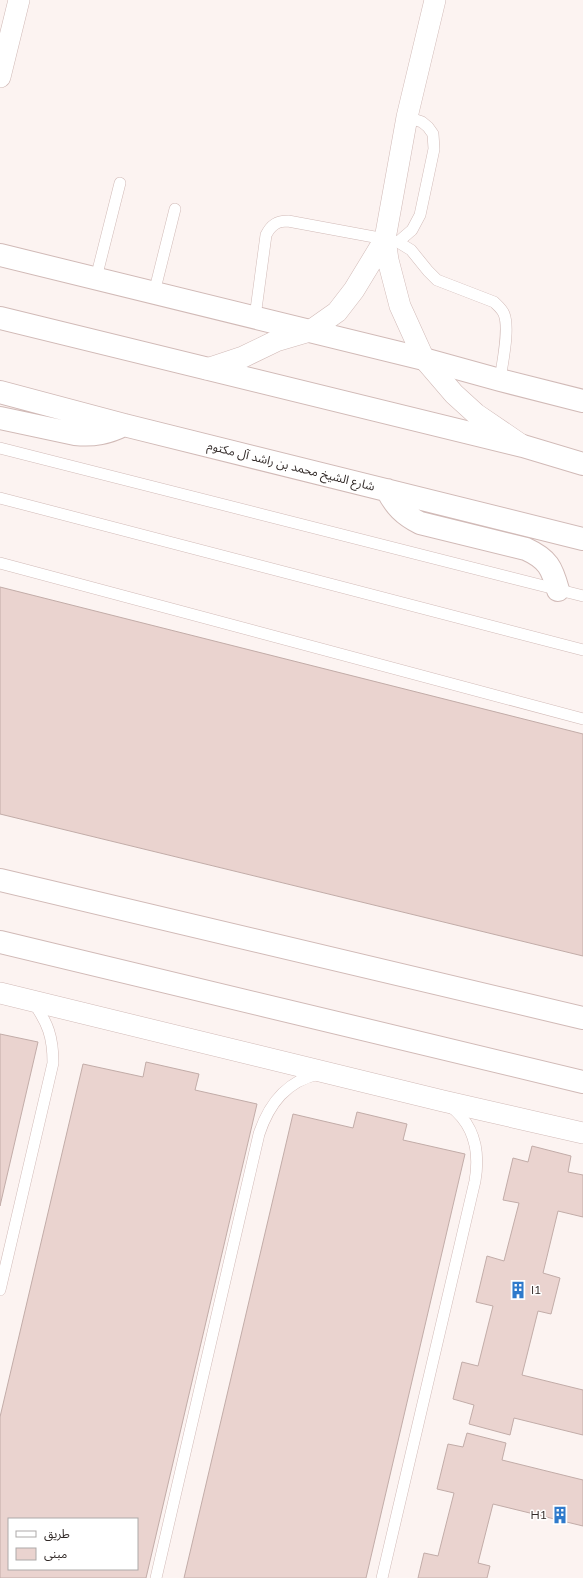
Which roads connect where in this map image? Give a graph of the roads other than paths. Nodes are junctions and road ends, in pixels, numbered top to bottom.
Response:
1 (19, 0) edge
2 (435, 0) edge
3 (2, 63) edge
4 (407, 117) junction
5 (120, 183) dead end
6 (175, 208) dead end
7 (392, 240) junction
8 (0, 255) edge
9 (96, 278) junction
10 (154, 293) junction
11 (0, 318) edge
12 (255, 318) junction
13 (310, 331) junction
14 (424, 359) junction
15 (207, 369) junction
16 (500, 380) junction
17 (0, 392) edge
18 (583, 401) edge
19 (0, 418) edge
20 (124, 425) junction
21 (523, 446) junction
22 (0, 448) edge
23 (583, 464) edge
24 (387, 490) junction
25 (0, 498) edge
26 (583, 539) edge
27 (0, 563) edge
28 (558, 590) junction
29 (583, 596) edge
30 (583, 650) edge
31 (583, 719) edge
32 (0, 880) edge
33 (0, 942) edge
34 (0, 994) edge
35 (32, 1001) junction
36 (583, 1018) edge
37 (328, 1072) junction
38 (583, 1082) edge
39 (444, 1101) junction
40 (583, 1132) edge
41 (0, 1290) edge
42 (156, 1578) edge
43 (382, 1578) edge

1 - 3 street
2 - 4 street
4 - 7 street
4 - 7 lane
5 - 9 lane
6 - 10 lane
7 - 12 lane
7 - 13 street
7 - 14 street
7 - 16 lane
8 - 9 main road
9 - 10 main road
10 - 12 main road
11 - 15 main road
12 - 13 main road
13 - 14 main road
13 - 15 street
14 - 16 main road
14 - 21 street
15 - 21 main road
16 - 18 main road
17 - 20 main road, شارع الشيخ محمد بن راشد آل مكتوم
19 - 20 main road
20 - 24 main road, شارع الشيخ محمد بن راشد آل مكتوم
21 - 23 main road
22 - 28 lane
24 - 26 main road, شارع الشيخ محمد بن راشد آل مكتوم
24 - 28 main road
25 - 30 lane
27 - 31 lane
28 - 29 lane
32 - 36 main road
33 - 38 main road
34 - 35 street
35 - 37 street
35 - 41 lane
37 - 39 street
37 - 42 lane
39 - 40 street
39 - 43 lane

